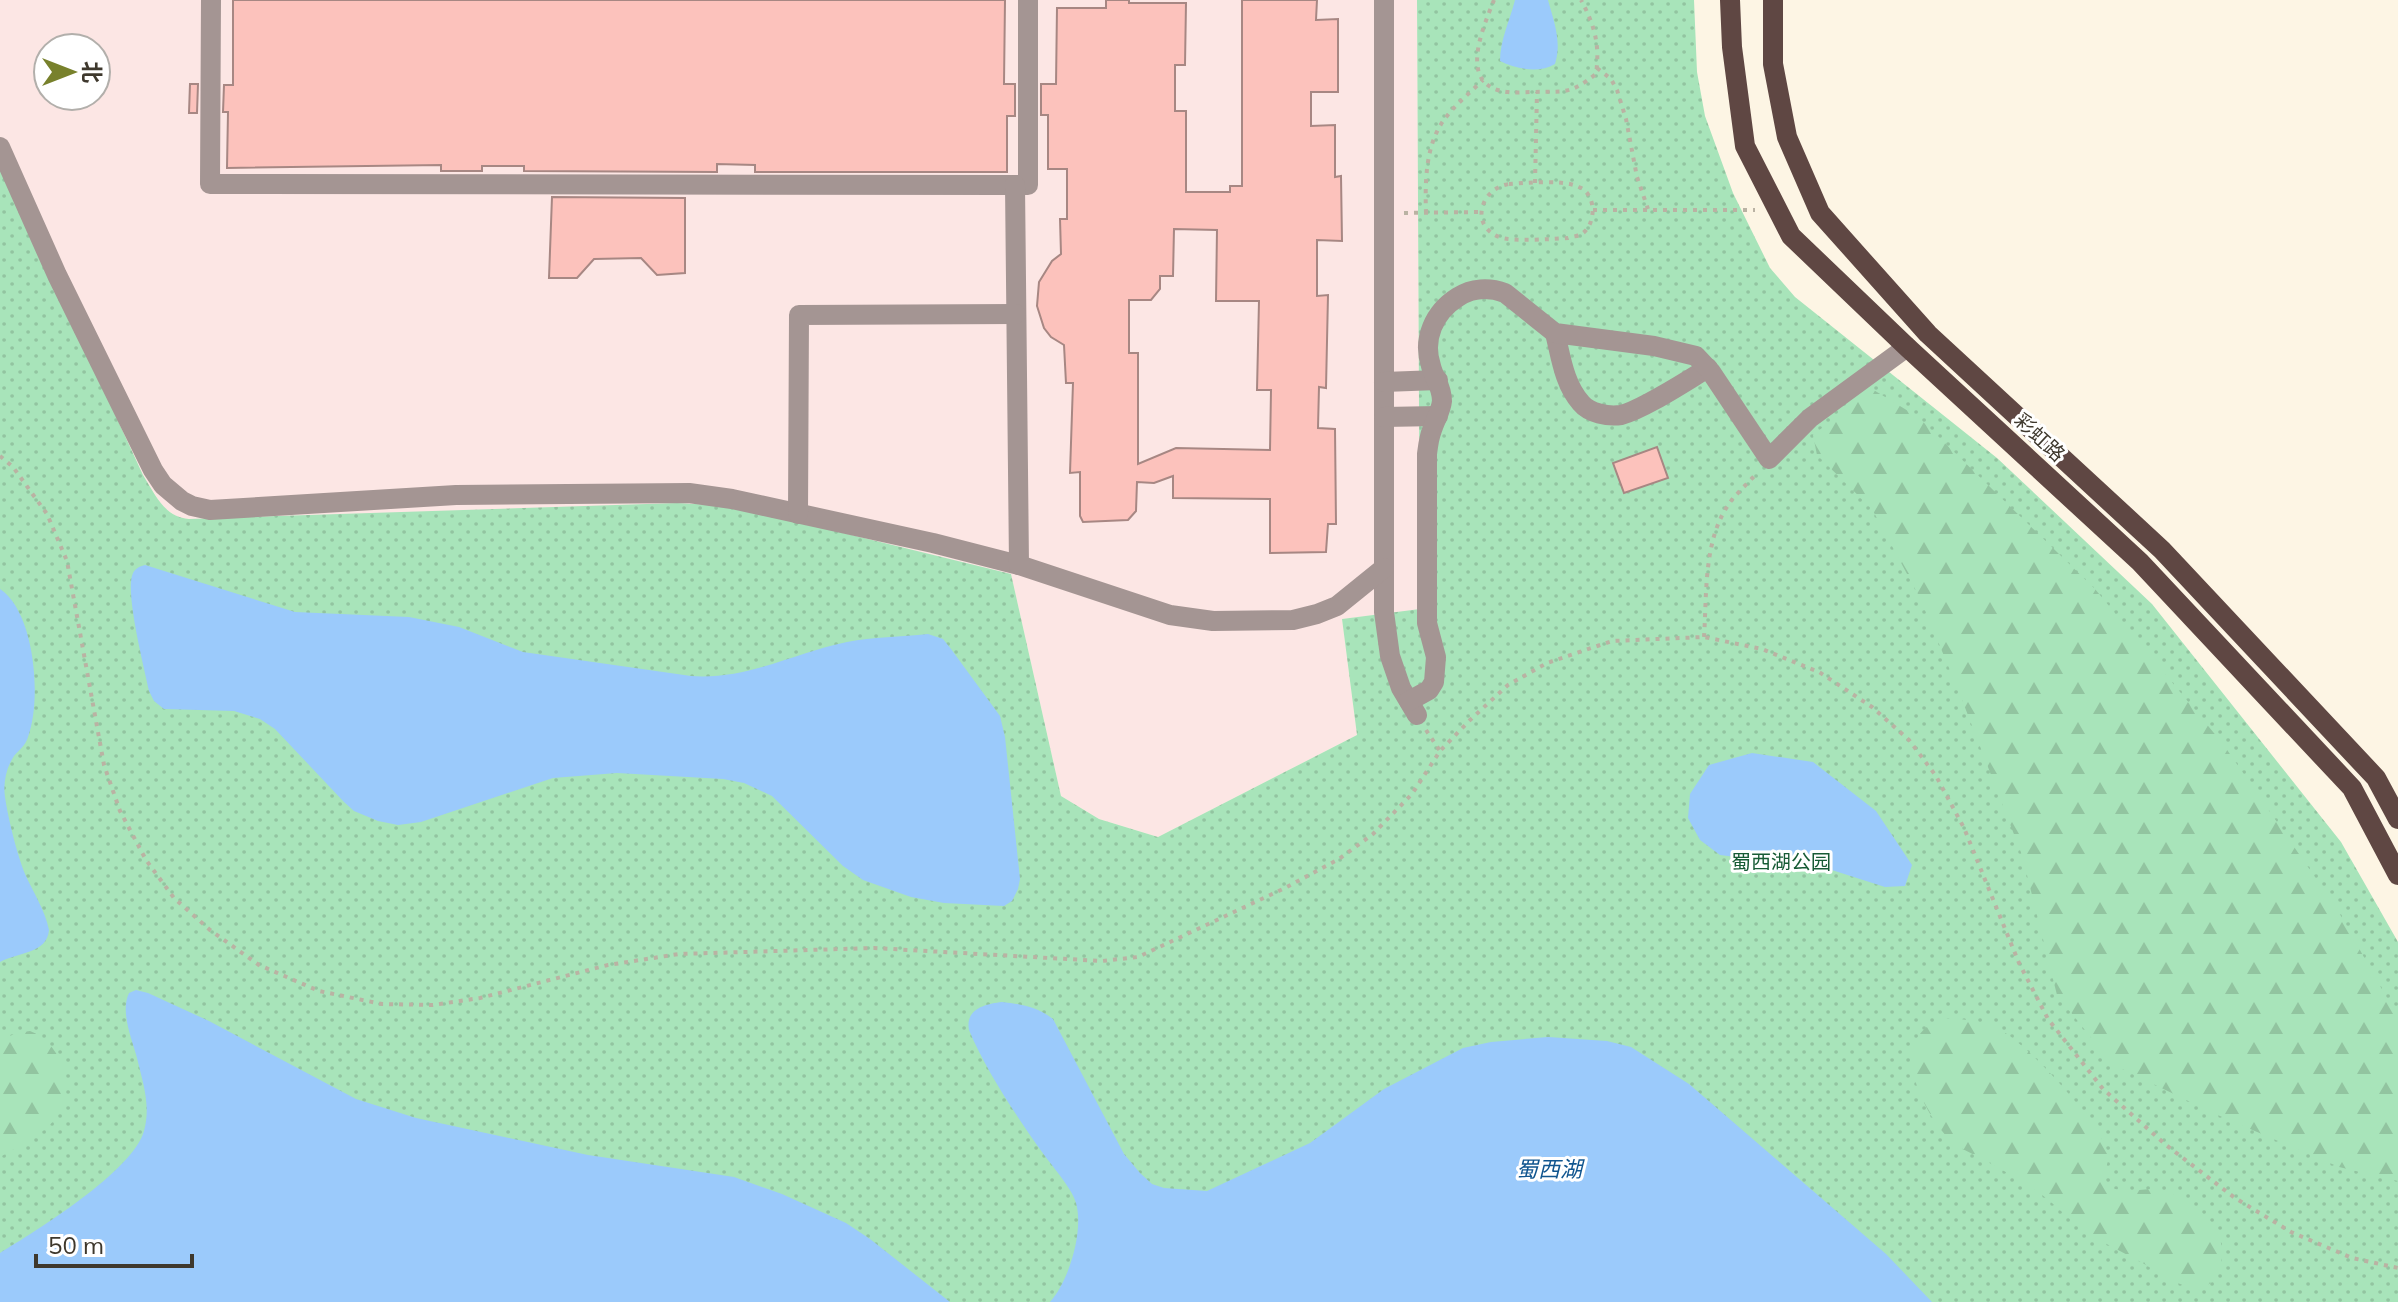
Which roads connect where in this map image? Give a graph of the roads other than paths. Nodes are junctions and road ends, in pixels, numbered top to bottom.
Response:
1 (211, 0) edge
2 (1028, 0) edge
3 (1384, 0) edge
4 (1730, 0) edge
5 (1773, 0) edge
6 (0, 147) edge
7 (1015, 185) junction
8 (1016, 314) junction
9 (1555, 333) junction
10 (1907, 347) junction
11 (1708, 368) junction
12 (1438, 380) junction
13 (1384, 382) junction
14 (1438, 416) junction
15 (1384, 417) junction
16 (798, 514) junction
17 (1019, 565) junction
18 (1384, 568) junction
19 (2398, 819) edge
20 (2398, 875) edge

1 - 7 lane
2 - 7 lane
3 - 13 lane
4 - 10 main road, 彩虹路
5 - 19 main road, 彩虹路
6 - 16 lane
7 - 8 lane
8 - 16 lane
8 - 17 lane
9 - 11 lane
9 - 11 lane
9 - 12 lane
10 - 11 lane
10 - 20 main road, 彩虹路
12 - 13 lane
12 - 14 lane
13 - 15 lane
14 - 15 lane
14 - 18 lane
15 - 18 lane
16 - 17 lane
17 - 18 lane

